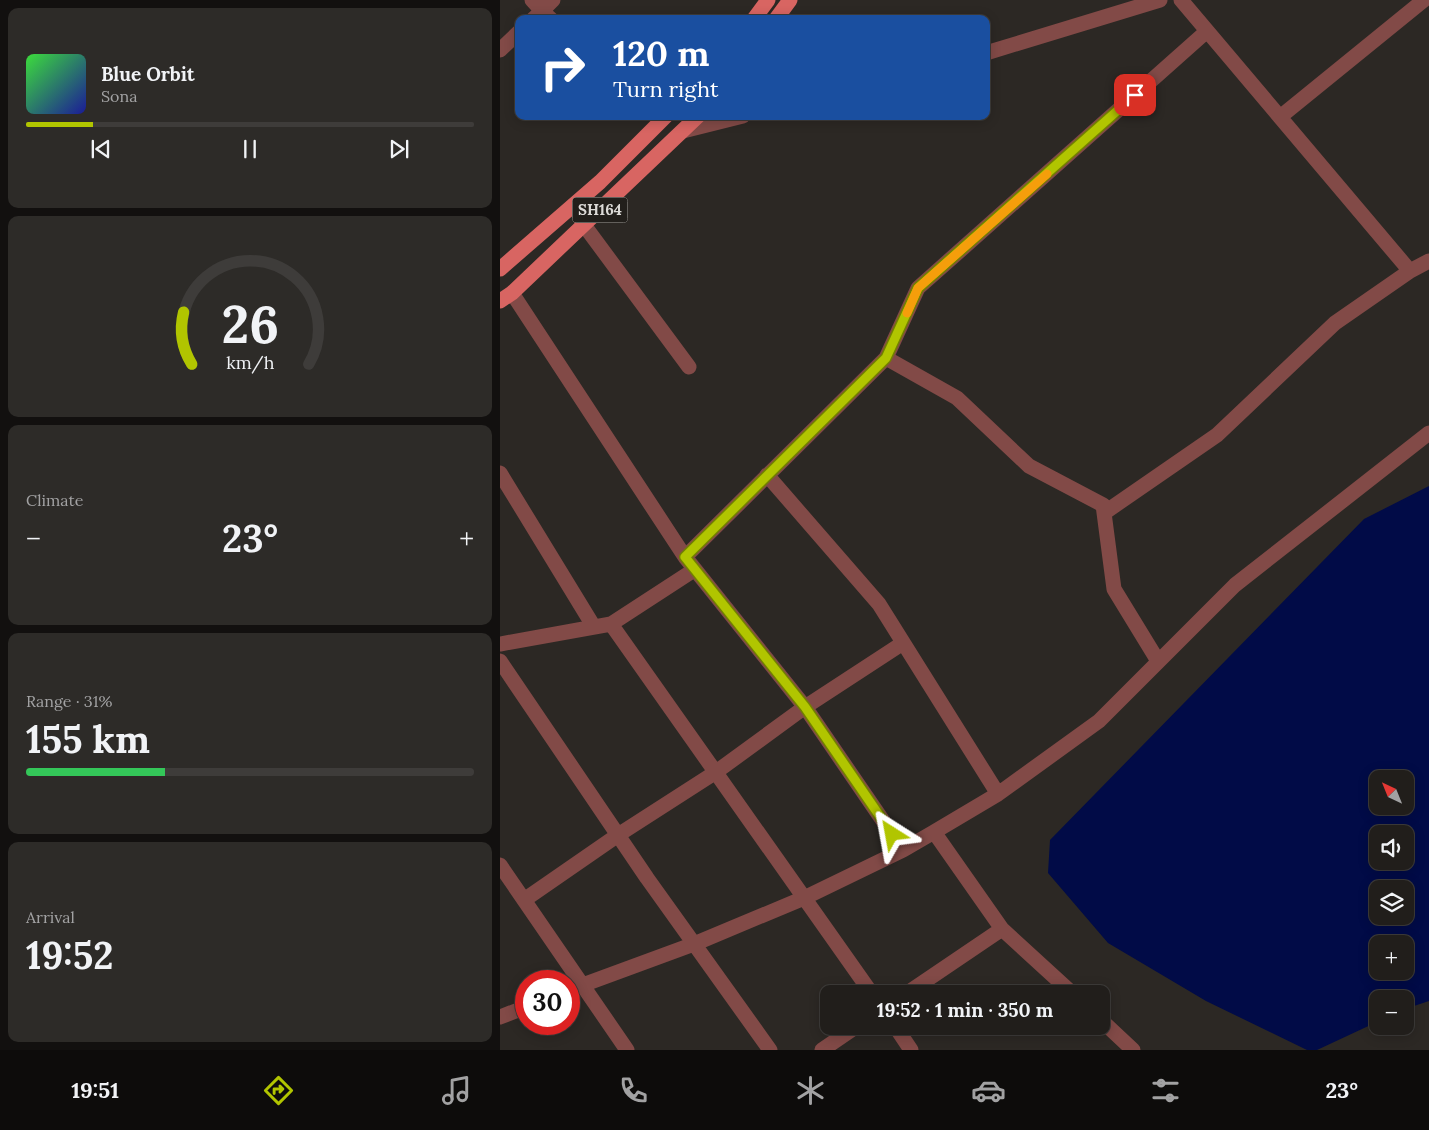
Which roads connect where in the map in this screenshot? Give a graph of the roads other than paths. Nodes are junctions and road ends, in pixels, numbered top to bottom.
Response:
1 (768, 0) edge
2 (790, 0) edge
3 (1160, 0) edge
4 (1181, 0) edge
5 (1424, 0) edge
6 (757, 15) edge
7 (779, 15) edge
8 (1207, 31) junction
9 (515, 36) edge
10 (500, 50) edge
11 (990, 52) edge
12 (1280, 117) junction
13 (659, 120) edge
14 (694, 120) edge
15 (728, 120) edge
16 (683, 131) junction
17 (574, 205) junction
18 (584, 224) junction
19 (1429, 261) edge
20 (500, 269) edge
21 (1410, 271) junction
22 (506, 297) edge
23 (886, 358) junction
24 (690, 367) dead end
25 (1429, 433) edge
26 (500, 473) edge
27 (767, 475) junction
28 (1104, 513) junction
29 (685, 557) junction
30 (694, 570) junction
31 (611, 624) junction
32 (594, 627) junction
33 (903, 643) junction
34 (500, 644) edge
35 (500, 661) edge
36 (1158, 661) junction
37 (805, 707) junction
38 (716, 772) junction
39 (998, 794) junction
40 (934, 832) junction
41 (618, 835) junction
42 (903, 850) junction
43 (500, 864) edge
44 (804, 898) junction
45 (524, 900) junction
46 (1002, 928) junction
47 (694, 944) junction
48 (565, 970) edge
49 (580, 985) edge
50 (866, 985) edge
51 (919, 985) edge
52 (1063, 985) edge
53 (580, 993) edge
54 (515, 1011) edge
55 (500, 1017) edge
56 (1110, 1028) edge
57 (844, 1035) edge
58 (901, 1035) edge
59 (627, 1050) edge
60 (770, 1050) edge
61 (822, 1050) edge
62 (911, 1050) edge
63 (1133, 1050) edge

1 - 6 main road
2 - 7 main road
3 - 11 street
4 - 8 street
5 - 12 street
8 - 12 street
8 - 23 street
9 - 10 street
12 - 21 street
13 - 17 main road
14 - 16 main road, SH164
15 - 16 street
16 - 18 main road, SH164
17 - 18 street
17 - 20 main road
18 - 22 main road, SH164
18 - 24 street
19 - 21 street
21 - 28 street
22 - 29 street
23 - 27 street
23 - 28 street
25 - 36 street
26 - 32 street
27 - 29 street
27 - 33 street
28 - 36 street
29 - 30 street
30 - 31 street
30 - 37 street
31 - 32 street
31 - 38 street
32 - 34 street
33 - 37 street
33 - 39 street
35 - 41 street
36 - 39 street
37 - 38 street
37 - 42 street
38 - 41 street
38 - 44 street
39 - 40 street
40 - 42 street
40 - 46 street
41 - 45 street
41 - 47 street
42 - 44 street
43 - 45 street
44 - 47 street
44 - 50 street
45 - 48 street
46 - 51 street
46 - 52 street
47 - 49 street
47 - 60 street
53 - 59 street
54 - 55 street
56 - 63 street
57 - 61 street
58 - 62 street

